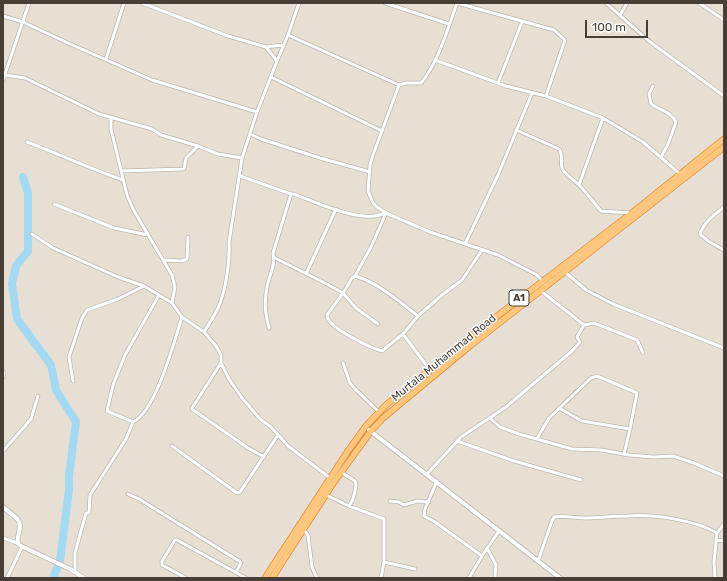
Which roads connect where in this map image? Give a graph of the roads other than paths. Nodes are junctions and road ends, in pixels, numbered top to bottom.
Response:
1 (29, 3) edge
2 (124, 3) edge
3 (142, 3) edge
4 (299, 3) edge
5 (385, 3) edge
6 (457, 3) edge
7 (606, 3) edge
8 (627, 3) edge
9 (699, 3) edge
10 (391, 4) edge
11 (620, 15) junction
12 (3, 16) edge
13 (724, 20) edge
14 (23, 22) junction
15 (522, 22) junction
16 (449, 24) junction
17 (288, 35) junction
18 (283, 45) junction
19 (266, 47) junction
20 (106, 59) junction
21 (435, 60) junction
22 (276, 61) junction
23 (5, 75) junction
24 (271, 77) junction
25 (3, 80) edge
26 (498, 83) junction
27 (400, 85) junction
28 (653, 86) dead end
29 (532, 93) junction
30 (546, 96) junction
31 (724, 96) edge
32 (257, 112) junction
33 (111, 118) junction
34 (603, 118) junction
35 (516, 130) junction
36 (382, 131) junction
37 (250, 134) junction
38 (724, 139) edge
39 (27, 142) dead end
40 (198, 146) junction
41 (724, 147) edge
42 (661, 157) junction
43 (242, 158) junction
44 (121, 171) junction
45 (370, 172) junction
46 (680, 174) junction
47 (240, 176) junction
48 (123, 180) junction
49 (579, 185) junction
50 (667, 189) junction
51 (291, 194) junction
52 (54, 204) dead end
53 (724, 207) edge
54 (336, 209) junction
55 (386, 213) junction
56 (632, 213) junction
57 (32, 234) dead end
58 (148, 235) junction
59 (188, 237) dead end
60 (465, 244) junction
61 (482, 250) junction
62 (724, 250) edge
63 (275, 258) junction
64 (164, 260) junction
65 (565, 272) junction
66 (306, 274) junction
67 (355, 276) junction
68 (542, 281) junction
69 (144, 286) junction
70 (541, 291) junction
71 (343, 293) junction
72 (159, 295) junction
73 (172, 303) junction
74 (511, 305) junction
75 (515, 311) junction
76 (418, 316) junction
77 (182, 317) junction
78 (378, 324) dead end
79 (584, 325) junction
80 (269, 328) dead end
81 (204, 332) junction
82 (403, 334) junction
83 (466, 340) junction
84 (471, 345) junction
85 (724, 348) edge
86 (643, 353) dead end
87 (222, 363) junction
88 (343, 363) dead end
89 (430, 370) junction
90 (3, 371) edge
91 (3, 377) edge
92 (73, 381) dead end
93 (38, 396) dead end
94 (559, 408) junction
95 (379, 412) junction
96 (490, 418) junction
97 (133, 422) junction
98 (366, 426) junction
99 (630, 429) junction
100 (371, 431) junction
101 (278, 435) junction
102 (536, 439) junction
103 (457, 441) junction
104 (172, 446) dead end
105 (3, 451) edge
106 (624, 454) junction
107 (264, 457) junction
108 (341, 472) junction
109 (427, 474) junction
110 (724, 476) edge
111 (333, 478) junction
112 (581, 480) dead end
113 (437, 481) junction
114 (128, 494) dead end
115 (326, 495) junction
116 (390, 501) dead end
117 (429, 502) junction
118 (349, 506) junction
119 (3, 507) edge
120 (724, 524) edge
121 (303, 529) junction
122 (499, 531) junction
123 (717, 533) junction
124 (3, 538) edge
125 (716, 540) junction
126 (724, 541) edge
127 (17, 542) junction
128 (22, 547) junction
129 (487, 548) junction
130 (482, 556) junction
131 (538, 561) junction
132 (384, 562) junction
133 (415, 569) dead end
134 (72, 570) junction
135 (236, 572) junction
136 (7, 578) edge
137 (84, 578) edge
138 (186, 578) edge
139 (246, 578) edge
140 (265, 578) edge
141 (272, 578) edge
142 (318, 578) edge
143 (381, 578) edge
144 (469, 578) edge
145 (495, 578) edge
146 (560, 578) edge
147 (715, 578) edge

1 - 14 street
2 - 20 street
3 - 19 street
4 - 17 street
5 - 10 street
6 - 15 street
6 - 16 street
7 - 11 street
8 - 11 street
9 - 13 street
10 - 16 street
11 - 31 street
12 - 14 street
14 - 20 street
14 - 23 street
15 - 26 street
15 - 30 street
16 - 21 street
17 - 18 street
17 - 27 street
18 - 19 street
18 - 22 street
19 - 22 street
20 - 32 street
21 - 26 street
21 - 27 street
22 - 24 street
23 - 25 street
23 - 33 street
24 - 32 street
24 - 36 street
26 - 29 street
27 - 36 street
28 - 42 street
29 - 30 street
29 - 35 street
30 - 34 street
32 - 37 street
33 - 40 street
33 - 44 street
34 - 42 street
34 - 49 street
35 - 49 street
35 - 60 street
36 - 45 street
37 - 43 street
37 - 45 street
38 - 46 highway, Murtala Muhammad Road / A1
39 - 48 street
40 - 43 street
40 - 44 street
41 - 50 highway, Murtala Muhammad Road / A1
42 - 46 street
43 - 47 street
44 - 48 street
45 - 55 street
46 - 50 highway, Murtala Muhammad Road / A1
47 - 51 street
47 - 81 street
48 - 58 street
49 - 56 street
50 - 56 highway, Murtala Muhammad Road / A1
50 - 65 highway, Murtala Muhammad Road / A1
51 - 54 street
51 - 63 street
52 - 58 street
53 - 62 street
54 - 55 street
54 - 66 street
55 - 60 street
55 - 67 street
56 - 68 highway, Murtala Muhammad Road / A1
57 - 69 street
58 - 64 street
59 - 64 street
60 - 61 street
61 - 68 street
61 - 76 street
63 - 66 street
63 - 80 street
64 - 73 street
65 - 70 highway, Murtala Muhammad Road / A1
65 - 85 street
66 - 71 street
67 - 71 street
67 - 76 street
68 - 74 highway, Murtala Muhammad Road / A1
69 - 72 street
69 - 92 street
70 - 75 highway, Murtala Muhammad Road / A1
70 - 79 street
71 - 78 street
71 - 82 street
72 - 73 street
72 - 97 street
73 - 77 street
74 - 75 highway
74 - 83 highway, Murtala Muhammad Road / A1
75 - 84 highway, Murtala Muhammad Road / A1
76 - 82 street
77 - 81 street
77 - 97 street
79 - 86 street
79 - 96 street
81 - 87 street
82 - 89 street
83 - 84 highway
83 - 89 highway, Murtala Muhammad Road / A1
84 - 100 highway, Murtala Muhammad Road / A1
87 - 101 street
87 - 107 street
88 - 95 street
89 - 95 highway, Murtala Muhammad Road / A1
90 - 91 street
93 - 105 street
94 - 99 street
94 - 99 street
94 - 102 street
95 - 98 highway, Murtala Muhammad Road / A1
96 - 102 street
96 - 103 street
97 - 134 street
98 - 100 street
98 - 111 highway, Murtala Muhammad Road / A1
99 - 106 street
100 - 108 highway, Murtala Muhammad Road / A1
100 - 109 street
101 - 107 street
101 - 111 street
102 - 106 street
103 - 109 street
103 - 112 street
104 - 107 street
106 - 110 street
108 - 111 highway, Murtala Muhammad Road / A1
108 - 118 street
109 - 113 street
111 - 115 highway, A1
111 - 140 highway, A1
113 - 117 street
113 - 122 street
114 - 135 street
115 - 118 street
115 - 121 highway, A1
116 - 117 street
117 - 130 street
118 - 132 street
119 - 127 street
120 - 123 street
121 - 141 highway, A1
121 - 142 street
122 - 129 street
122 - 131 street
123 - 125 street
123 - 131 street
124 - 127 street
125 - 126 street
125 - 147 street
127 - 128 street
128 - 134 street
128 - 136 street
129 - 130 street
129 - 145 street
130 - 144 street
131 - 146 street
132 - 133 street
132 - 143 street
134 - 137 street
135 - 138 street
135 - 139 street

